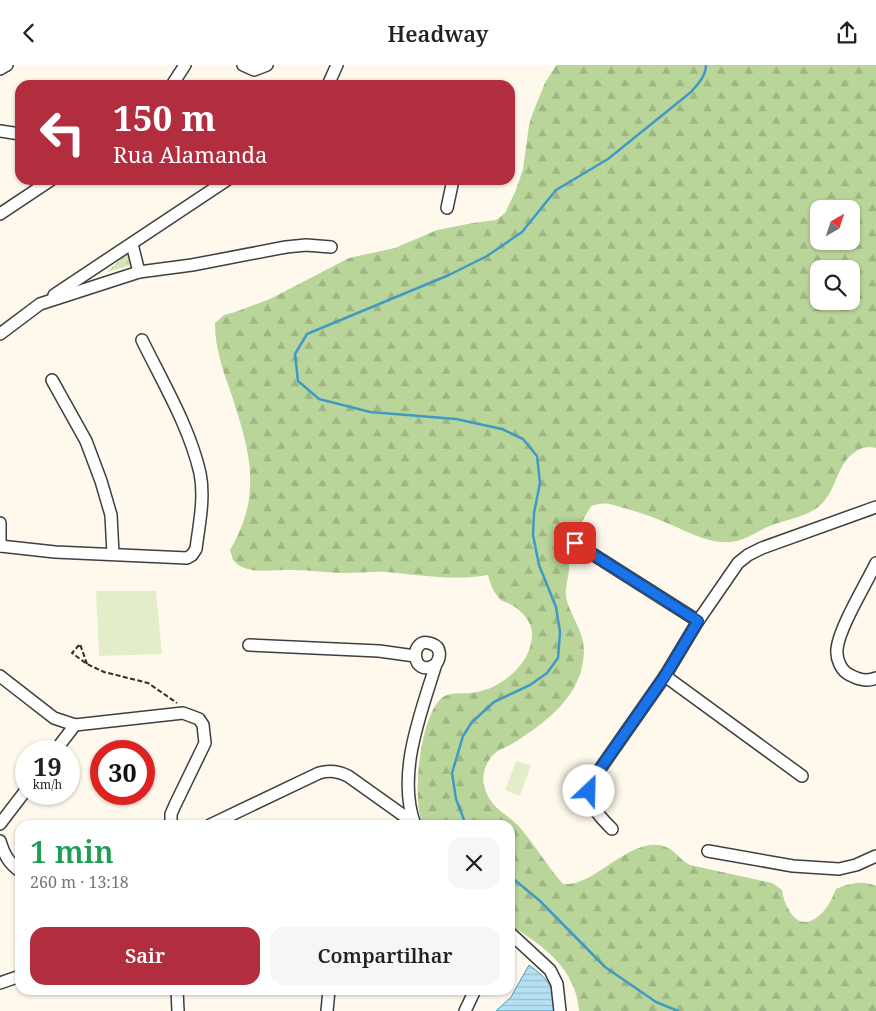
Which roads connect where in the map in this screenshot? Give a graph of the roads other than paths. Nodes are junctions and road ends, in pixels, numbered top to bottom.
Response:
1 (7, 65) edge
2 (185, 65) edge
3 (243, 65) edge
4 (266, 65) edge
5 (337, 65) edge
6 (0, 69) edge
7 (175, 80) edge
8 (330, 80) edge
9 (0, 131) edge
10 (15, 133) edge
11 (44, 185) edge
12 (219, 185) edge
13 (452, 185) edge
14 (447, 208) dead end
15 (0, 214) edge
16 (132, 244) junction
17 (331, 247) dead end
18 (101, 265) junction
19 (139, 272) junction
20 (106, 283) junction
21 (40, 304) junction
22 (0, 334) edge
23 (142, 340) dead end
24 (52, 380) dead end
25 (876, 507) edge
26 (0, 523) edge
27 (575, 543) dead end
28 (0, 545) edge
29 (113, 554) junction
30 (876, 563) edge
31 (698, 621) junction
32 (249, 645) dead end
33 (415, 656) junction
34 (436, 664) junction
35 (0, 676) edge
36 (665, 676) junction
37 (876, 678) edge
38 (75, 725) junction
39 (64, 740) edge
40 (802, 776) dead end
41 (15, 804) edge
42 (171, 820) edge
43 (220, 820) edge
44 (409, 820) edge
45 (414, 820) edge
46 (0, 824) edge
47 (612, 829) dead end
48 (0, 841) edge
49 (708, 851) dead end
50 (876, 856) edge
51 (15, 868) edge
52 (515, 938) edge
53 (15, 978) edge
54 (0, 983) edge
55 (177, 995) edge
56 (329, 995) edge
57 (473, 995) edge
58 (178, 1011) edge
59 (328, 1011) edge
60 (466, 1011) edge
61 (560, 1011) edge

1 - 6 street
2 - 7 street
3 - 4 street
5 - 8 street
9 - 10 street
11 - 15 street
12 - 16 street
13 - 14 street
16 - 18 street
16 - 19 street
17 - 19 street
18 - 20 street
18 - 21 street
19 - 20 street
20 - 21 street
21 - 22 street
23 - 29 street
24 - 29 street
25 - 31 street
26 - 28 street
27 - 31 street
28 - 29 street
30 - 37 street
31 - 36 street
32 - 33 street
33 - 34 street
33 - 34 street
34 - 45 street
35 - 38 street
36 - 40 street
36 - 47 street
38 - 39 street
38 - 42 street
41 - 46 street
43 - 44 street
48 - 51 street
49 - 50 street
52 - 61 street
53 - 54 street
55 - 58 street
56 - 59 street
57 - 60 street

